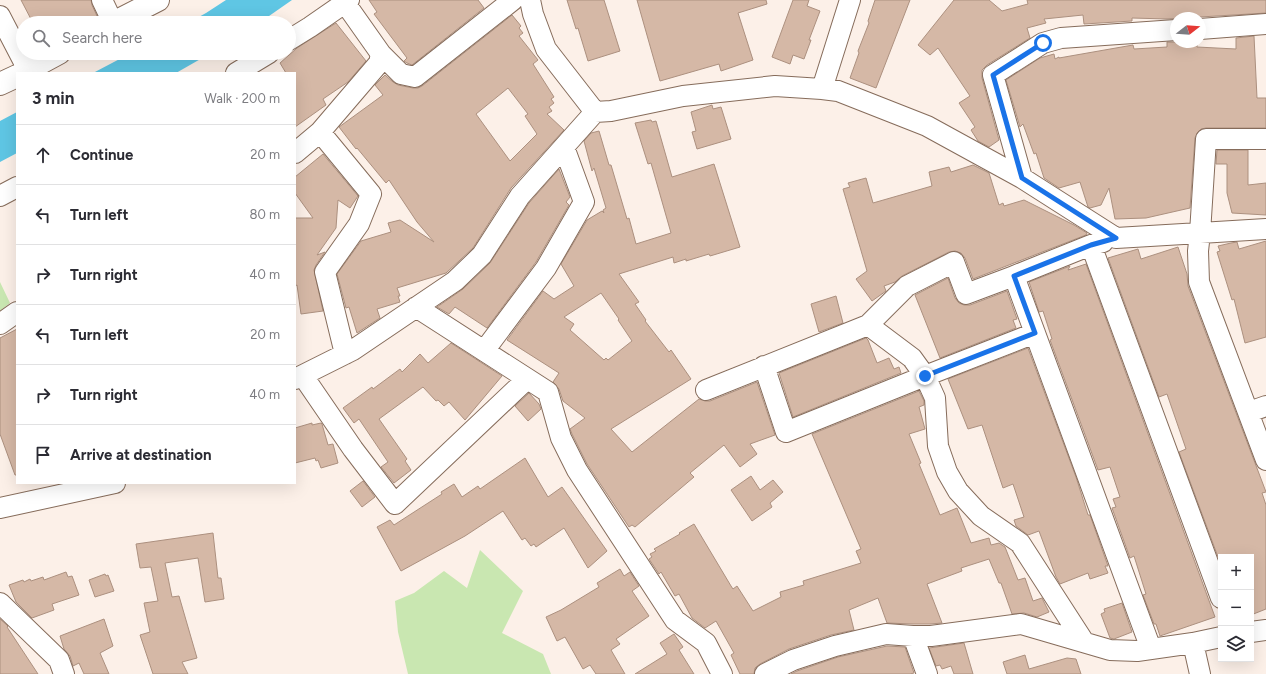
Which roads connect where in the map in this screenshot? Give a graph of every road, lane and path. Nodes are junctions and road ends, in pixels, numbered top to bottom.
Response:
1 (102, 0) edge
2 (158, 0) edge
3 (513, 0) edge
4 (530, 0) edge
5 (850, 0) edge
6 (347, 1) edge
7 (493, 6) edge
8 (0, 16) edge
9 (110, 16) edge
10 (127, 16) edge
11 (1266, 24) edge
12 (1206, 29) edge
13 (1170, 30) edge
14 (296, 35) edge
15 (381, 54) junction
16 (16, 57) edge
17 (17, 60) edge
18 (46, 60) edge
19 (257, 60) edge
20 (22, 72) edge
21 (24, 72) edge
22 (238, 72) edge
23 (16, 76) edge
24 (0, 84) edge
25 (822, 89) junction
26 (595, 112) junction
27 (320, 132) junction
28 (1266, 139) edge
29 (564, 147) junction
30 (296, 152) edge
31 (1022, 178) junction
32 (16, 188) edge
33 (0, 196) edge
34 (1266, 229) edge
35 (1200, 233) junction
36 (1116, 238) junction
37 (1091, 245) junction
38 (1014, 276) junction
39 (416, 307) junction
40 (16, 313) edge
41 (0, 324) edge
42 (868, 325) junction
43 (1035, 333) junction
44 (484, 351) junction
45 (346, 354) junction
46 (764, 366) junction
47 (925, 376) junction
48 (299, 377) edge
49 (527, 379) junction
50 (706, 390) dead end
51 (1257, 409) edge
52 (1266, 460) edge
53 (110, 484) edge
54 (0, 508) edge
55 (1218, 590) edge
56 (0, 603) edge
57 (1266, 630) edge
58 (1254, 632) edge
59 (913, 636) junction
60 (1218, 638) edge
61 (1084, 642) junction
62 (1193, 643) junction
63 (1152, 649) junction
64 (64, 674) edge
65 (722, 674) edge
66 (765, 674) edge
67 (927, 674) edge
68 (1200, 674) edge

1 - 9 street
2 - 10 street
3 - 7 street
4 - 26 street
5 - 25 street
6 - 14 street
6 - 15 street
7 - 15 street
8 - 16 street
11 - 12 street
13 - 31 street
15 - 27 street
17 - 20 street
18 - 21 street
19 - 22 street
23 - 24 street
25 - 26 street
25 - 31 street
26 - 29 street
27 - 30 street
27 - 45 street
28 - 35 street
29 - 39 street
29 - 44 street
31 - 36 street
32 - 33 street
34 - 35 street
35 - 36 street
35 - 51 street
36 - 37 street
37 - 38 street
37 - 55 street
38 - 42 street
38 - 43 street
39 - 44 street
39 - 45 street
40 - 41 street
42 - 46 street
42 - 47 street
43 - 47 street
43 - 63 street
44 - 49 street
45 - 48 street
46 - 47 street
46 - 50 street
47 - 61 street
48 - 49 street
49 - 65 street
51 - 52 street
53 - 54 street
56 - 64 street
57 - 58 street
59 - 61 street
59 - 66 street
59 - 67 street
60 - 62 street
61 - 63 street
62 - 63 street
62 - 68 street

